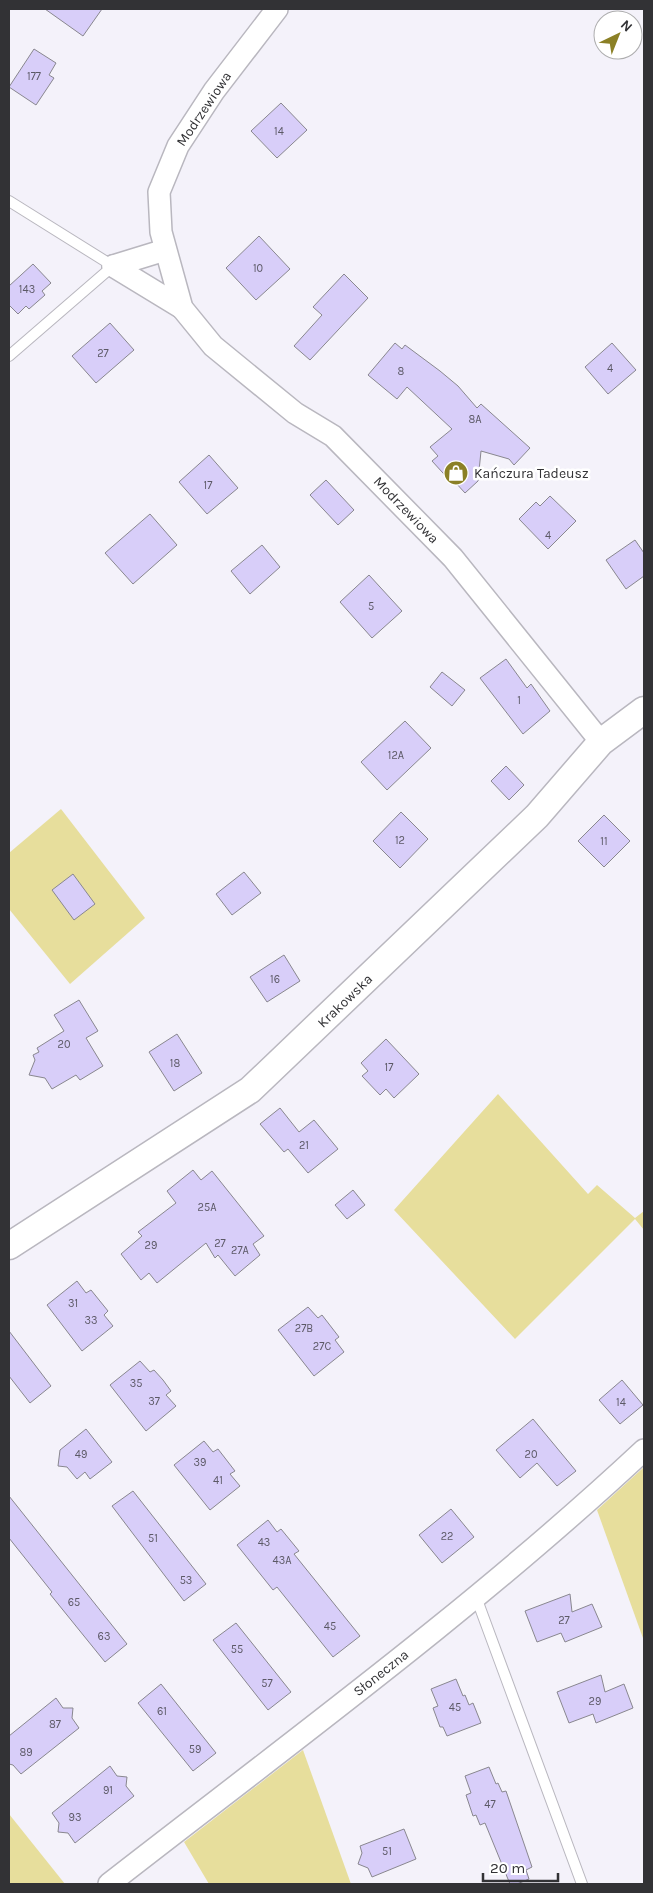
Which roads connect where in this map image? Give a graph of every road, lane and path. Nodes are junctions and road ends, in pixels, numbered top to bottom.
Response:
1 (277, 9) edge
2 (9, 201) edge
3 (166, 250) junction
4 (113, 266) junction
5 (182, 308) junction
6 (9, 356) edge
7 (644, 710) edge
8 (601, 742) junction
9 (9, 1246) edge
10 (644, 1450) edge
11 (476, 1597) junction
12 (109, 1884) edge
13 (582, 1884) edge

1 - 3 street, Modrzewiowa
2 - 4 lane
3 - 4 street
3 - 5 street, Modrzewiowa
4 - 5 street, Modrzewiowa
4 - 6 lane
5 - 8 street, Modrzewiowa
7 - 8 street, Krakowska
8 - 9 street, Krakowska
10 - 11 street, Słoneczna
11 - 12 street, Słoneczna
11 - 13 lane

